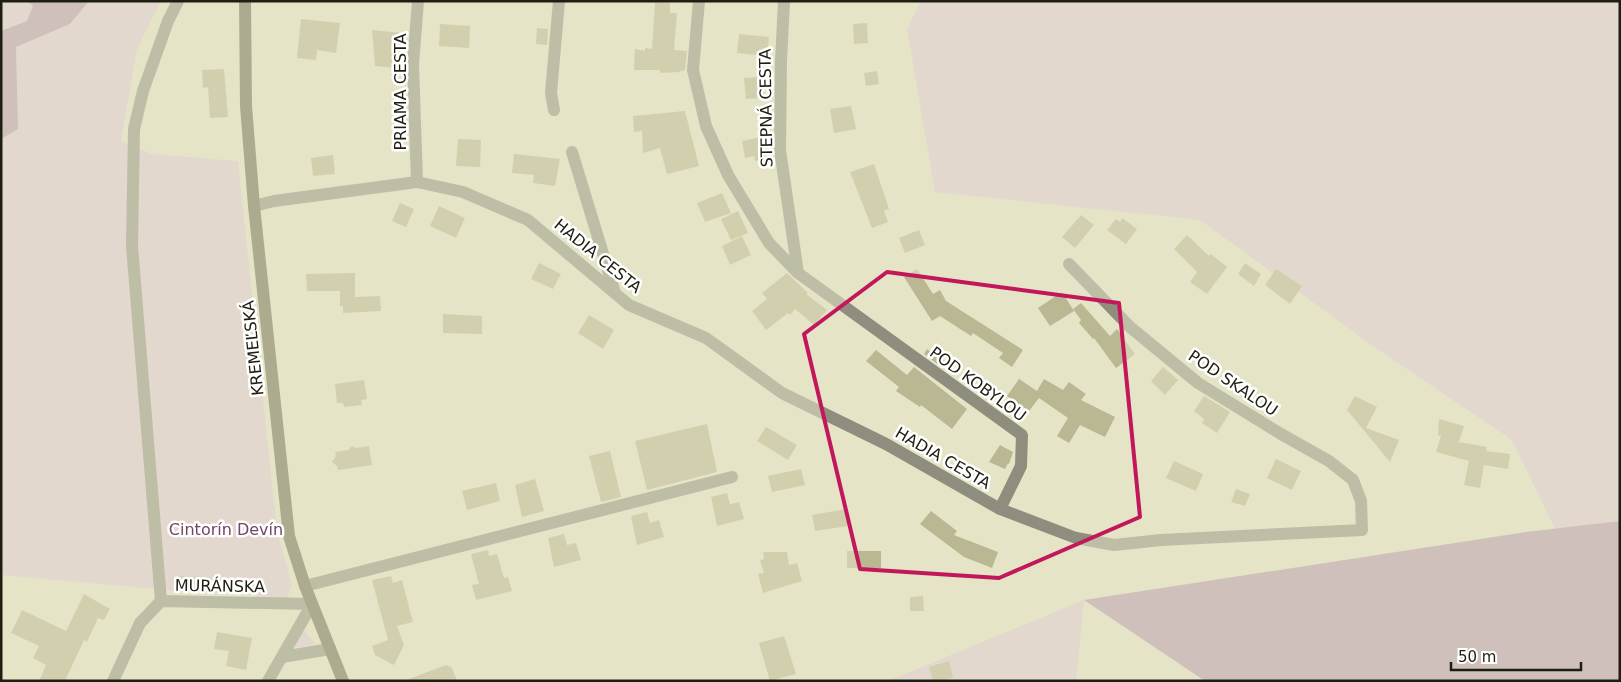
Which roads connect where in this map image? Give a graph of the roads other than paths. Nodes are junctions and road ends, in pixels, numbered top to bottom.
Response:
1 (178, 1) edge
2 (245, 1) edge
3 (418, 1) edge
4 (559, 1) edge
5 (699, 1) edge
6 (784, 1) edge
7 (554, 110) dead end
8 (572, 152) dead end
9 (417, 182) junction
10 (254, 206) junction
11 (1069, 264) dead end
12 (798, 274) junction
13 (615, 293) junction
14 (732, 477) dead end
15 (1000, 509) junction
16 (305, 586) junction
17 (161, 601) junction
18 (312, 604) junction
19 (330, 649) junction
20 (282, 657) junction
21 (113, 681) edge
22 (268, 681) edge
23 (344, 681) edge

1 - 17 street
2 - 10 street, KREMEĽSKÁ
3 - 9 street, PRIAMA CESTA
4 - 7 street
5 - 12 street, POD KOBYLOU
6 - 12 street, STEPNÁ CESTA
8 - 13 street
9 - 10 street, HADIA CESTA
9 - 13 street, HADIA CESTA
10 - 16 street, KREMEĽSKÁ
11 - 15 street, POD SKALOU
12 - 15 street, POD KOBYLOU
13 - 15 street, HADIA CESTA
14 - 16 street
16 - 18 street, KREMEĽSKÁ
17 - 18 street, MURÁNSKA
17 - 21 street, MURÁNSKA
18 - 19 street, KREMEĽSKÁ
18 - 20 street
19 - 20 street
19 - 23 street, KREMEĽSKÁ
20 - 22 street

